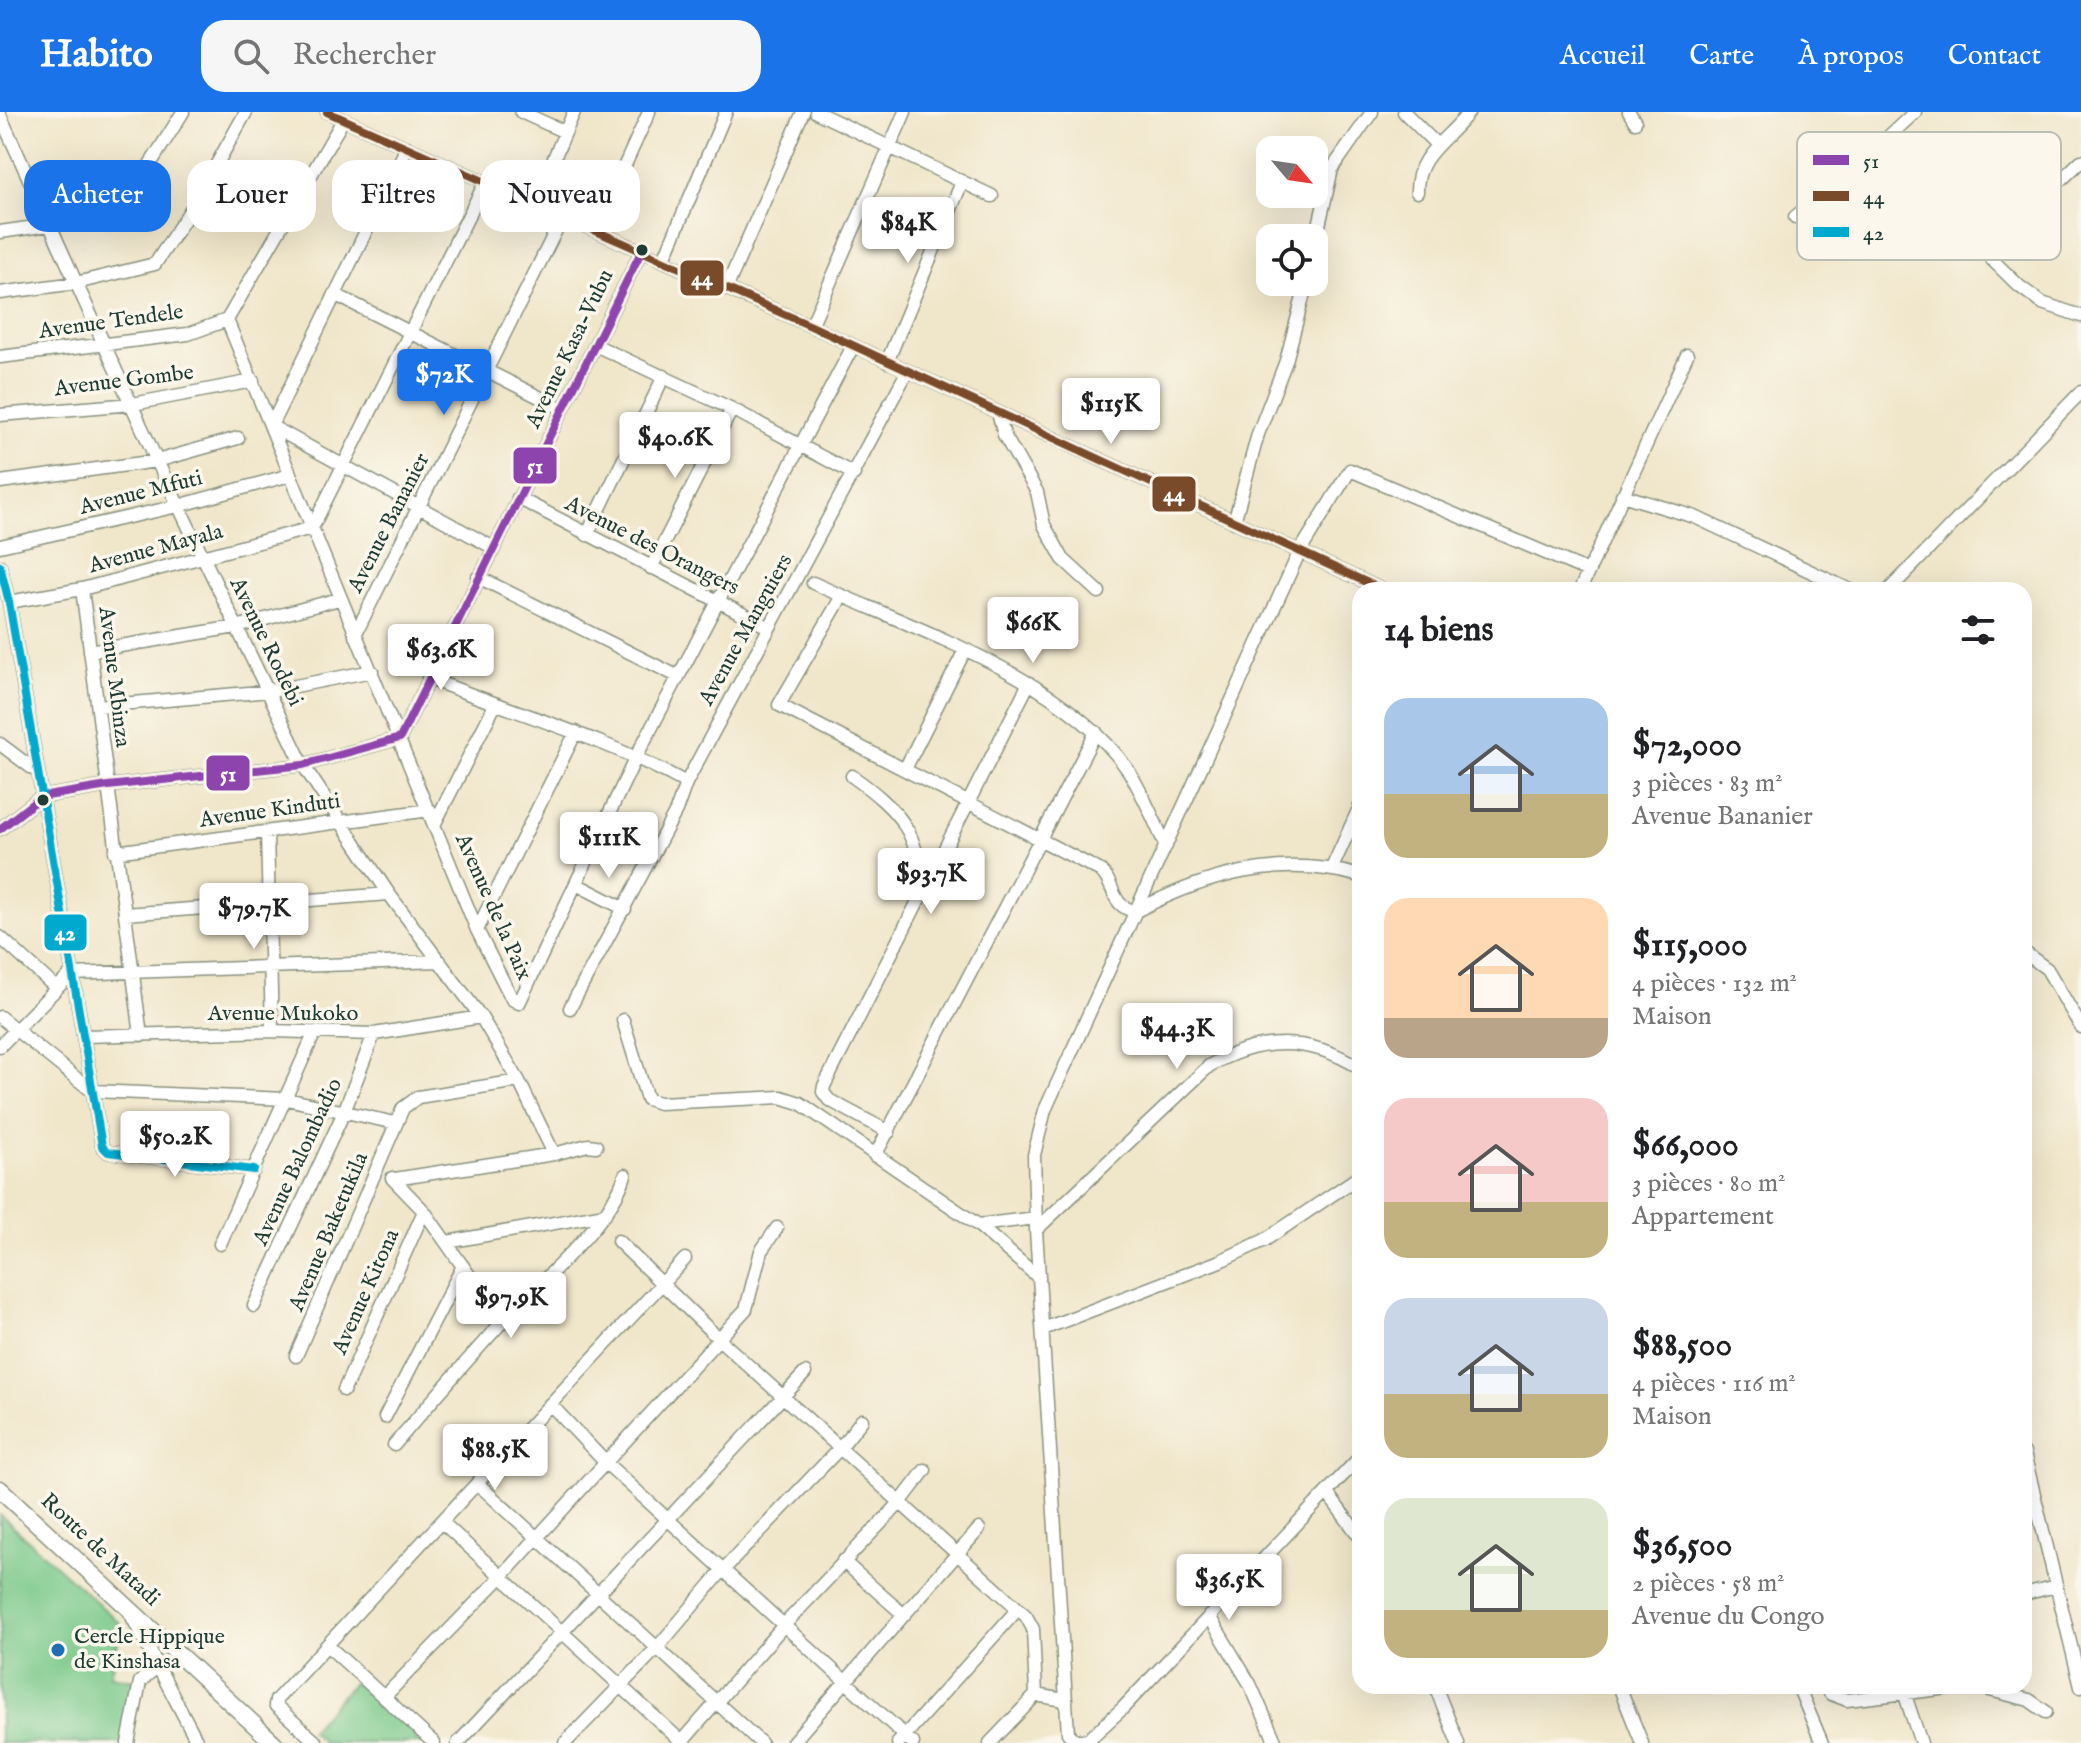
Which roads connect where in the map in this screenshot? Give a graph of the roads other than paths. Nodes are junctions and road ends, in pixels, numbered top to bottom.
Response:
1 (183, 112) edge
2 (246, 112) edge
3 (327, 112) edge
4 (521, 112) edge
5 (574, 112) edge
6 (649, 112) edge
7 (726, 112) edge
8 (803, 112) edge
9 (816, 112) edge
10 (905, 112) edge
11 (1372, 112) edge
12 (1404, 112) edge
13 (1469, 112) edge
14 (1915, 112) edge
15 (0, 115) edge
16 (343, 120) junction
17 (565, 132) junction
18 (1896, 132) edge
19 (1437, 145) junction
20 (889, 146) junction
21 (407, 147) junction
22 (153, 160) edge
23 (553, 160) edge
24 (627, 160) edge
25 (2081, 161) edge
26 (24, 170) edge
27 (480, 178) edge
28 (2061, 180) edge
29 (962, 182) junction
30 (1417, 192) dead end
31 (480, 193) edge
32 (992, 196) dead end
33 (1319, 224) edge
34 (24, 228) edge
35 (0, 232) edge
36 (51, 232) edge
37 (555, 232) edge
38 (603, 232) edge
39 (642, 250) junction
40 (664, 259) junction
41 (1994, 260) edge
42 (76, 283) junction
43 (726, 289) junction
44 (0, 293) edge
45 (334, 294) junction
46 (1303, 296) edge
47 (2081, 316) edge
48 (227, 320) junction
49 (811, 326) junction
50 (410, 331) junction
51 (105, 345) junction
52 (595, 345) junction
53 (853, 346) junction
54 (1687, 355) dead end
55 (0, 357) edge
56 (887, 362) junction
57 (488, 369) junction
58 (907, 372) junction
59 (664, 376) junction
60 (253, 381) junction
61 (2081, 392) edge
62 (133, 404) junction
63 (563, 409) junction
64 (732, 409) junction
65 (998, 413) junction
66 (0, 415) edge
67 (271, 426) junction
68 (238, 438) dead end
69 (800, 445) junction
70 (157, 461) junction
71 (341, 466) junction
72 (854, 474) junction
73 (290, 475) junction
74 (0, 482) edge
75 (1622, 495) junction
76 (518, 498) junction
77 (178, 506) junction
78 (418, 509) junction
79 (1234, 522) junction
80 (312, 528) junction
81 (587, 535) junction
82 (0, 546) edge
83 (492, 547) junction
84 (1299, 553) junction
85 (203, 558) junction
86 (0, 566) edge
87 (651, 568) junction
88 (1588, 571) junction
89 (478, 577) junction
90 (1365, 582) edge
91 (1583, 582) edge
92 (1833, 582) edge
93 (1897, 582) edge
94 (813, 583) dead end
95 (2, 587) edge
96 (82, 589) junction
97 (1099, 592) dead end
98 (842, 596) junction
99 (339, 599) junction
100 (9, 602) junction
101 (718, 603) junction
102 (236, 627) junction
103 (768, 627) junction
104 (355, 635) junction
105 (90, 651) junction
106 (964, 652) junction
107 (372, 671) junction
108 (677, 676) junction
109 (428, 678) junction
110 (1029, 683) junction
111 (270, 691) junction
112 (495, 705) junction
113 (98, 706) junction
114 (576, 732) junction
115 (1096, 732) junction
116 (400, 738) junction
117 (0, 744) edge
118 (636, 757) junction
119 (303, 765) junction
120 (905, 769) junction
121 (36, 771) junction
122 (852, 776) dead end
123 (686, 783) junction
124 (108, 786) junction
125 (41, 797) junction
126 (970, 802) junction
127 (430, 810) junction
128 (338, 821) junction
129 (435, 823) junction
130 (1352, 824) edge
131 (0, 829) edge
132 (267, 833) junction
133 (1038, 838) junction
134 (1166, 846) junction
135 (115, 852) junction
136 (1332, 868) junction
137 (1352, 874) edge
138 (576, 884) junction
139 (389, 894) junction
140 (269, 903) junction
141 (918, 903) junction
142 (625, 909) junction
143 (1136, 911) junction
144 (125, 914) junction
145 (477, 930) junction
146 (0, 937) edge
147 (2032, 958) edge
148 (440, 961) junction
149 (273, 968) junction
150 (134, 970) junction
151 (71, 974) junction
152 (56, 988) junction
153 (570, 1008) dead end
154 (0, 1017) edge
155 (481, 1017) junction
156 (623, 1020) dead end
157 (2081, 1027) edge
158 (14, 1029) junction
159 (272, 1031) junction
160 (315, 1032) junction
161 (374, 1034) junction
162 (141, 1035) junction
163 (84, 1036) junction
164 (0, 1046) edge
165 (1352, 1063) edge
166 (519, 1081) junction
167 (92, 1091) junction
168 (287, 1099) junction
169 (344, 1112) junction
170 (395, 1123) junction
171 (889, 1132) junction
172 (596, 1146) dead end
173 (554, 1154) junction
174 (875, 1156) junction
175 (254, 1170) junction
176 (378, 1171) junction
177 (625, 1175) dead end
178 (395, 1179) junction
179 (1352, 1181) edge
180 (424, 1211) junction
181 (605, 1214) junction
182 (1036, 1224) junction
183 (978, 1225) junction
184 (777, 1228) dead end
185 (618, 1241) dead end
186 (447, 1242) junction
187 (220, 1244) dead end
188 (685, 1259) dead end
189 (463, 1266) junction
190 (1038, 1277) junction
191 (662, 1283) junction
192 (254, 1306) dead end
193 (502, 1322) junction
194 (1043, 1329) junction
195 (720, 1340) junction
196 (296, 1356) dead end
197 (805, 1373) dead end
198 (344, 1390) dead end
199 (783, 1394) junction
200 (550, 1404) junction
201 (385, 1417) dead end
202 (862, 1420) dead end
203 (394, 1445) dead end
204 (839, 1449) junction
205 (606, 1463) junction
206 (1352, 1466) edge
207 (925, 1470) dead end
208 (478, 1484) junction
209 (2032, 1486) edge
210 (0, 1489) edge
211 (1327, 1493) junction
212 (899, 1504) junction
213 (666, 1518) junction
214 (443, 1523) junction
215 (1352, 1526) edge
216 (979, 1529) dead end
217 (535, 1539) junction
218 (957, 1555) junction
219 (843, 1561) junction
220 (723, 1570) junction
221 (502, 1576) junction
222 (2056, 1586) junction
223 (2032, 1592) edge
224 (597, 1595) junction
225 (124, 1601) junction
226 (1018, 1609) junction
227 (904, 1615) junction
228 (1209, 1616) junction
229 (784, 1625) junction
230 (561, 1632) junction
231 (164, 1640) junction
232 (327, 1645) junction
233 (657, 1648) junction
234 (148, 1651) junction
235 (156, 1667) junction
236 (847, 1680) junction
237 (619, 1686) junction
238 (2081, 1687) edge
239 (1438, 1694) edge
240 (1622, 1694) edge
241 (1801, 1694) edge
242 (1831, 1694) edge
243 (1881, 1694) edge
244 (1904, 1694) edge
245 (2012, 1694) edge
246 (1036, 1695) junction
247 (384, 1697) junction
248 (1064, 1700) junction
249 (717, 1704) junction
250 (2046, 1712) dead end
251 (905, 1740) edge
252 (128, 1743) edge
253 (198, 1743) edge
254 (274, 1743) edge
255 (317, 1743) edge
256 (434, 1743) edge
257 (458, 1743) edge
258 (565, 1743) edge
259 (682, 1743) edge
260 (761, 1743) edge
261 (792, 1743) edge
262 (990, 1743) edge
263 (1276, 1743) edge
264 (1458, 1743) edge
265 (1642, 1743) edge
266 (1822, 1743) edge
267 (1921, 1743) edge

1 - 22 street
2 - 42 street
3 - 16 street
4 - 17 street
5 - 17 street
6 - 24 street
7 - 40 street
8 - 43 street
9 - 20 street
10 - 20 street
11 - 33 street
12 - 19 street
13 - 19 street
14 - 18 street
15 - 26 street, Avenue Rodebi
16 - 21 street
16 - 48 street
17 - 23 street
19 - 30 street
20 - 29 street
20 - 49 street
21 - 27 street
21 - 45 street
25 - 28 street
29 - 32 street
29 - 56 street
31 - 50 street
34 - 35 street
36 - 42 street, Avenue Rodebi
37 - 57 street, Avenue Bananier
38 - 39 street
39 - 40 street
39 - 52 street, Avenue Kasa-Vubu
40 - 43 street
41 - 47 street
42 - 44 street
42 - 51 street, Avenue Rodebi
43 - 49 street
45 - 50 street
45 - 67 street
46 - 79 street
48 - 51 street, Avenue Tendele
48 - 60 street, Avenue de la Paix
49 - 53 street
50 - 57 street
50 - 71 street
51 - 55 street, Avenue Tendele
51 - 62 street, Avenue Rodebi
52 - 59 street
52 - 63 street, Avenue Kasa-Vubu
53 - 56 street
53 - 69 street, Avenue de la Paix
54 - 75 street
56 - 58 street
57 - 63 street
57 - 78 street, Avenue Bananier
58 - 65 street
58 - 72 street, Avenue Manguiers
59 - 64 street
59 - 81 street
60 - 62 street, Avenue Gombe
60 - 67 street, Avenue de la Paix
61 - 93 street
62 - 66 street, Avenue Gombe
62 - 70 street, Avenue Rodebi
63 - 76 street, Avenue Kasa-Vubu
64 - 69 street
64 - 87 street
65 - 79 street
65 - 97 street
67 - 71 street
67 - 73 street, Avenue de la Paix
68 - 70 street
69 - 72 street
69 - 101 street, Avenue de la Paix
70 - 74 street
70 - 77 street, Avenue Rodebi
71 - 78 street
71 - 80 street
72 - 103 street, Avenue Manguiers
73 - 77 street, Avenue Mfuti
73 - 80 street, Avenue de la Paix
75 - 88 street
75 - 92 street
76 - 81 street, Avenue des Orangers
76 - 83 street, Avenue Kasa-Vubu
77 - 82 street, Avenue Mfuti
77 - 85 street, Avenue Rodebi
78 - 83 street
78 - 104 street, Avenue Bananier
79 - 84 street
80 - 85 street, Avenue Mayala
80 - 99 street, Avenue de la Paix
81 - 87 street, Avenue des Orangers
83 - 89 street, Avenue Kasa-Vubu
84 - 88 street
84 - 90 street
84 - 134 street
85 - 96 street, Avenue Mayala
85 - 102 street, Avenue Rodebi
86 - 95 street
87 - 101 street, Avenue des Orangers
88 - 91 street
89 - 108 street
89 - 109 street, Avenue Kasa-Vubu
94 - 98 street
95 - 100 street
96 - 100 street, Avenue Mayala
96 - 105 street, Avenue Mbinza
98 - 106 street
98 - 120 street
99 - 102 street
99 - 104 street, Avenue de la Paix
100 - 121 street
101 - 103 street, Avenue des Orangers
101 - 108 street, Avenue de la Paix
102 - 105 street
102 - 111 street, Avenue Rodebi
103 - 123 street, Avenue Manguiers
104 - 107 street, Avenue de la Paix
105 - 113 street, Avenue Mbinza
106 - 110 street
106 - 120 street
107 - 111 street
107 - 116 street, Avenue de la Paix
108 - 118 street, Avenue de la Paix
109 - 112 street
109 - 116 street, Avenue Kasa-Vubu
110 - 115 street
110 - 126 street
111 - 113 street
111 - 119 street, Avenue Rodebi
112 - 114 street
112 - 129 street
113 - 124 street, Avenue Mbinza
114 - 118 street
114 - 145 street
115 - 133 street
115 - 134 street
116 - 119 street
116 - 127 street, Avenue de la Paix
117 - 121 street
118 - 123 street
118 - 138 street, Avenue de la Paix
119 - 124 street
119 - 128 street, Avenue Rodebi
120 - 126 street
121 - 125 street
122 - 141 street
123 - 142 street, Avenue Manguiers
124 - 125 street
124 - 135 street, Avenue Mbinza
125 - 131 street
125 - 151 street
126 - 133 street
126 - 141 street
127 - 128 street, Avenue Kinduti
127 - 129 street, Avenue de la Paix
128 - 132 street, Avenue Kinduti
128 - 139 street, Avenue Rodebi
129 - 145 street, Avenue de la Paix
130 - 136 street
132 - 135 street, Avenue Kinduti
132 - 140 street
133 - 143 street
133 - 171 street
134 - 143 street
135 - 144 street, Avenue Mbinza
136 - 137 street
136 - 143 street
138 - 142 street
138 - 145 street, Avenue de la Paix
139 - 140 street
139 - 148 street, Avenue Rodebi
140 - 144 street
140 - 149 street
141 - 171 street
142 - 153 street, Avenue Manguiers
143 - 182 street
144 - 150 street, Avenue Mbinza
146 - 152 street
147 - 157 street
148 - 149 street
148 - 155 street, Avenue Rodebi
149 - 150 street
149 - 159 street
150 - 151 street
150 - 162 street, Avenue Mbinza
151 - 152 street
151 - 163 street
152 - 158 street
154 - 158 street
155 - 161 street, Avenue Mukoko
155 - 166 street, Avenue Rodebi
156 - 174 street
158 - 164 street
158 - 167 street
159 - 160 street, Avenue Mukoko
159 - 162 street, Avenue Mukoko
160 - 161 street, Avenue Mukoko
160 - 168 street
161 - 169 street, Avenue Balombadio
162 - 163 street, Avenue Mukoko
163 - 167 street
165 - 182 street
166 - 170 street
166 - 173 street, Avenue Rodebi
167 - 168 street
167 - 175 street
168 - 169 street
168 - 175 street
169 - 170 street
169 - 192 street, Avenue Balombadio
170 - 176 street, Avenue Baketukila
171 - 174 street
172 - 173 street
173 - 178 street
174 - 183 street
175 - 187 street
176 - 178 street
176 - 196 street, Avenue Baketukila
177 - 181 street
178 - 180 street
179 - 194 street
180 - 186 street
180 - 198 street, Avenue Kitona
181 - 186 street
181 - 193 street
182 - 183 street
182 - 190 street
183 - 190 street
184 - 195 street
185 - 191 street
186 - 189 street
188 - 191 street
189 - 193 street
189 - 201 street
190 - 194 street
191 - 195 street
191 - 200 street
193 - 203 street
194 - 248 street
195 - 199 street
195 - 205 street
197 - 199 street
199 - 204 street
199 - 213 street
200 - 205 street
200 - 208 street
202 - 204 street
204 - 212 street
204 - 220 street
205 - 213 street
205 - 217 street
206 - 211 street
207 - 212 street
208 - 214 street
208 - 217 street
209 - 222 street
210 - 225 main road, Route de Matadi
211 - 215 street
211 - 228 street
212 - 218 street
212 - 219 street
213 - 220 street
213 - 224 street
214 - 221 street
214 - 232 street
216 - 218 street
217 - 221 street
217 - 224 street
218 - 226 street
218 - 227 street
219 - 227 street
219 - 229 street
220 - 229 street
220 - 233 street
221 - 230 street
221 - 247 street
222 - 223 street
222 - 238 street
224 - 230 street
224 - 233 street
225 - 231 main road, Route de Matadi
225 - 234 street
226 - 246 street
226 - 251 street
227 - 236 street
228 - 248 street
228 - 263 street
229 - 236 street
229 - 249 street
230 - 237 street
230 - 257 street
231 - 234 street
231 - 254 main road, Route de Matadi
232 - 247 street
232 - 255 street
233 - 237 street
233 - 249 street
234 - 235 street
235 - 252 street
235 - 253 street
236 - 251 street
236 - 261 street
237 - 258 street
237 - 259 street
239 - 264 street
240 - 265 street
241 - 266 street
242 - 243 street
244 - 267 street
245 - 250 street
246 - 248 street
246 - 262 street
247 - 256 street
249 - 259 street
249 - 260 street

